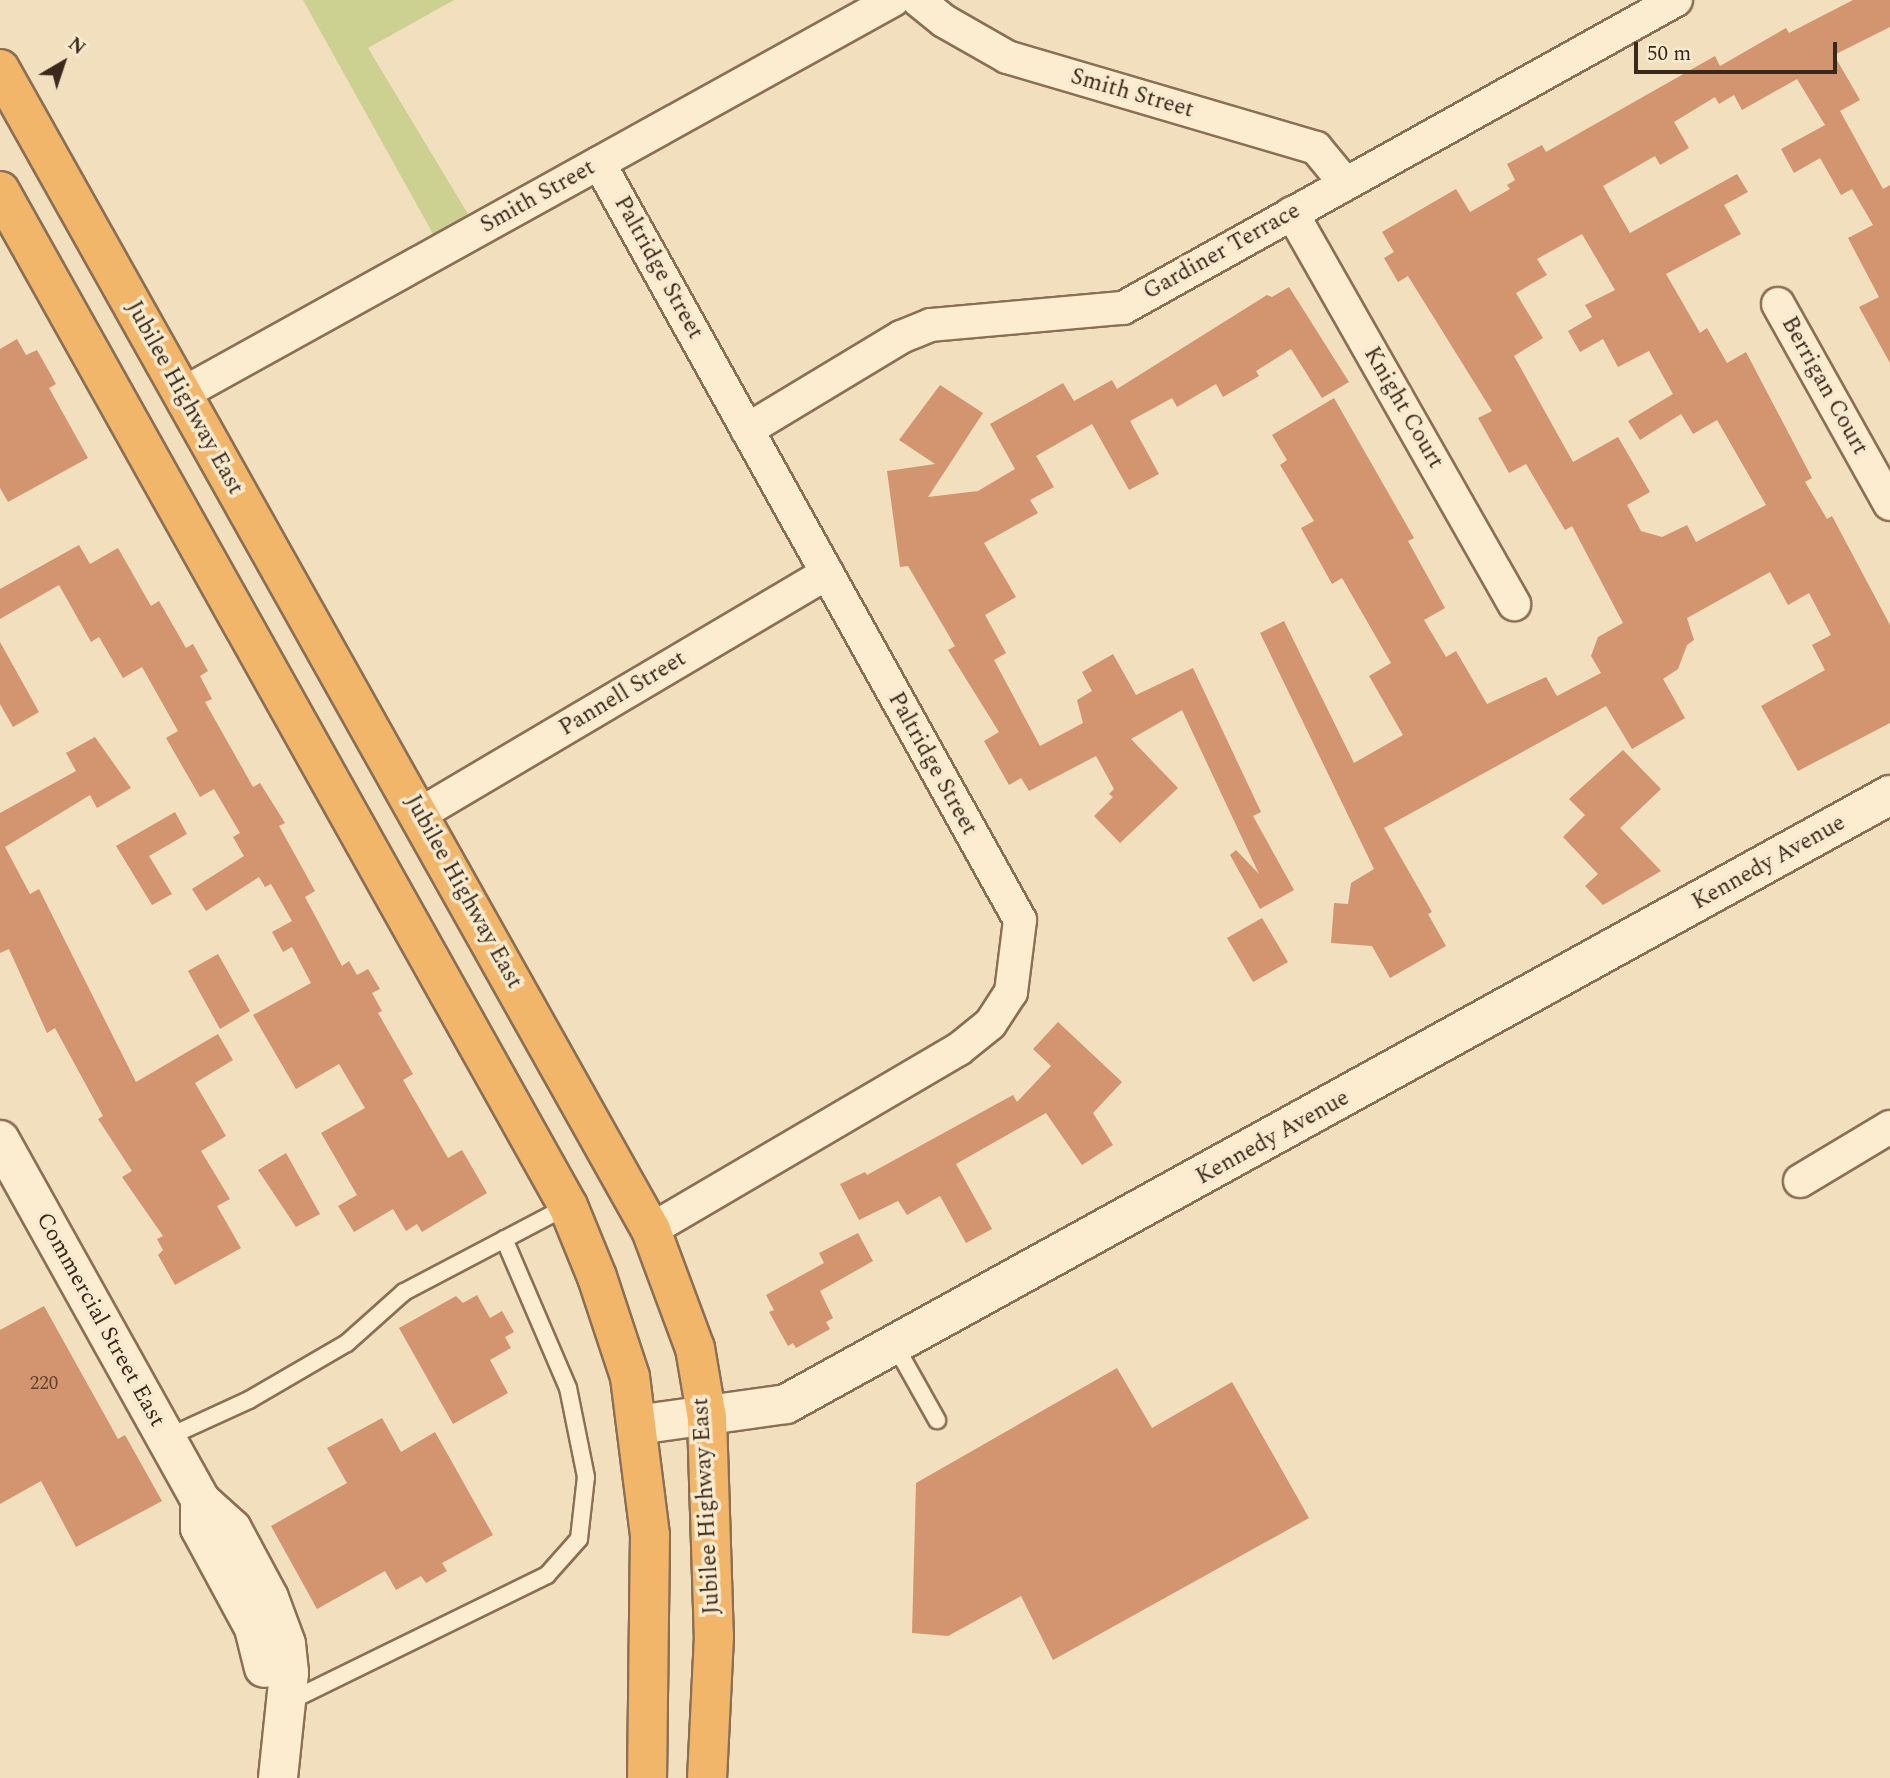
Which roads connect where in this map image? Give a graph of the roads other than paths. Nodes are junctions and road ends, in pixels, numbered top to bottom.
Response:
1 (893, 0) edge
2 (918, 0) edge
3 (1675, 0) edge
4 (0, 69) edge
5 (599, 163) junction
6 (1345, 183) junction
7 (0, 191) edge
8 (1292, 213) junction
9 (81, 215) junction
10 (30, 244) junction
11 (1778, 304) dead end
12 (182, 394) junction
13 (747, 430) junction
14 (1890, 503) edge
15 (827, 573) junction
16 (1514, 604) dead end
17 (308, 616) junction
18 (255, 645) junction
19 (1890, 795) edge
20 (420, 814) junction
21 (1890, 1127) edge
22 (0, 1140) edge
23 (1800, 1181) dead end
24 (568, 1206) junction
25 (651, 1230) junction
26 (504, 1239) junction
27 (896, 1347) junction
28 (707, 1418) junction
29 (937, 1420) dead end
30 (637, 1425) junction
31 (166, 1438) junction
32 (200, 1500) junction
33 (288, 1702) junction
34 (645, 1768) edge
35 (254, 1778) edge
36 (278, 1778) edge
37 (707, 1778) edge

1 - 5 street, Smith Street
2 - 6 street, Smith Street
3 - 6 street, Gardiner Terrace
4 - 9 highway, Jubilee Highway East
5 - 12 street, Smith Street
5 - 13 street, Paltridge Street
6 - 8 street, Gardiner Terrace
7 - 10 highway
8 - 13 street, Gardiner Terrace
8 - 16 street, Knight Court
9 - 10 highway
9 - 12 highway, Jubilee Highway East
10 - 18 highway
11 - 14 street, Berrigan Court
12 - 17 highway, Jubilee Highway East
13 - 15 street, Paltridge Street
15 - 20 street, Pannell Street
15 - 25 street, Paltridge Street
17 - 18 highway
17 - 20 highway, Jubilee Highway East
18 - 24 highway
19 - 27 street, Kennedy Avenue
20 - 25 highway, Jubilee Highway East
21 - 23 street
22 - 31 street, Commercial Street East
24 - 26 lane
24 - 30 highway
25 - 28 highway, Jubilee Highway East
26 - 31 lane
26 - 33 lane
27 - 28 street, Kennedy Avenue
27 - 29 lane
28 - 30 street, Kennedy Avenue
28 - 37 highway, Jubilee Highway East
30 - 34 highway
31 - 32 street, Commercial Street East
32 - 33 street, Commercial Street East
32 - 35 street, Commercial Street East
33 - 36 street, Commercial Street East

